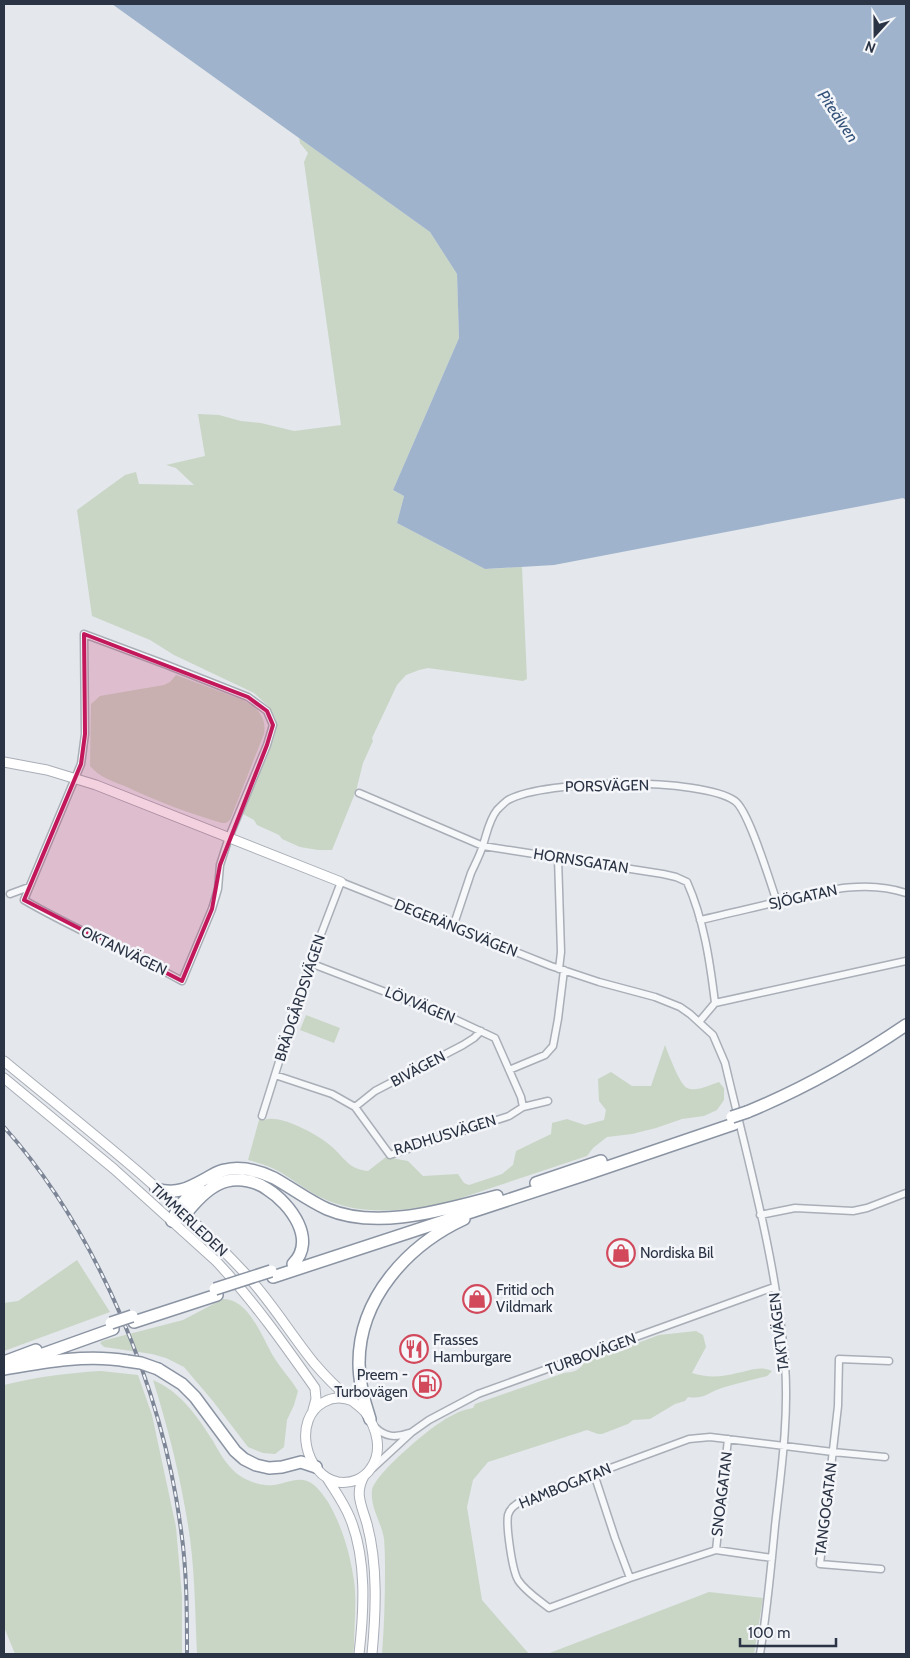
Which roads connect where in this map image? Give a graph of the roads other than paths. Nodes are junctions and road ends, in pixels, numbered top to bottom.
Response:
1 (4, 762) edge
2 (75, 778) junction
3 (359, 793) dead end
4 (229, 837) junction
5 (483, 846) junction
6 (558, 858) junction
7 (341, 882) junction
8 (30, 887) junction
9 (906, 893) edge
10 (10, 894) dead end
11 (777, 902) junction
12 (700, 920) junction
13 (453, 927) junction
14 (906, 961) edge
15 (310, 962) junction
16 (562, 969) junction
17 (715, 1003) junction
18 (699, 1022) junction
19 (906, 1025) edge
20 (481, 1031) junction
21 (906, 1033) edge
22 (4, 1061) edge
23 (509, 1070) junction
24 (274, 1075) junction
25 (4, 1078) edge
26 (548, 1101) dead end
27 (355, 1107) junction
28 (523, 1107) junction
29 (747, 1115) junction
30 (262, 1116) dead end
31 (733, 1121) junction
32 (206, 1179) junction
33 (156, 1189) junction
34 (906, 1193) edge
35 (498, 1195) junction
36 (520, 1196) junction
37 (181, 1211) junction
38 (760, 1215) junction
39 (172, 1221) junction
40 (293, 1264) junction
41 (272, 1274) junction
42 (774, 1287) junction
43 (112, 1326) junction
44 (889, 1361) dead end
45 (4, 1362) edge
46 (4, 1369) edge
47 (352, 1401) junction
48 (313, 1410) junction
49 (372, 1422) junction
50 (412, 1432) junction
51 (728, 1439) junction
52 (783, 1446) junction
53 (833, 1452) junction
54 (885, 1457) dead end
55 (316, 1467) junction
56 (367, 1473) junction
57 (594, 1474) junction
58 (325, 1476) junction
59 (716, 1550) junction
60 (772, 1558) junction
61 (881, 1569) dead end
62 (630, 1578) junction
63 (359, 1654) edge
64 (372, 1654) edge
65 (760, 1654) edge

1 - 2 main road, DEGERÄNGSVÄGEN
2 - 4 main road, DEGERÄNGSVÄGEN
2 - 4 street
2 - 8 street
3 - 5 street, HORNSGATAN
4 - 7 main road, DEGERÄNGSVÄGEN
4 - 8 street, OKTANVÄGEN
5 - 6 street, HORNSGATAN
5 - 11 street, PORSVÄGEN
5 - 13 street, PORSVÄGEN
6 - 12 street, HORNSGATAN
6 - 16 street
7 - 13 street, DEGERÄNGSVÄGEN
7 - 15 street, BRÄDGÅRDSVÄGEN
8 - 10 street
9 - 11 street, SJÖGATAN
11 - 12 street, SJÖGATAN
12 - 17 street, HORNSGATAN
13 - 16 street, DEGERÄNGSVÄGEN
14 - 17 street
15 - 20 street, LÖVVÄGEN
15 - 24 street, BRÄDGÅRDSVÄGEN
16 - 18 street, DEGERÄNGSVÄGEN
16 - 23 street
17 - 18 street
18 - 38 street, TAKTVÄGEN
19 - 29 highway
20 - 23 street, LÖVVÄGEN
20 - 27 street, BIVÄGEN
21 - 29 highway
22 - 33 main road, TIMMERLEDEN
23 - 28 street
24 - 27 street, RADHUSVÄGEN
24 - 30 street, BRÄDGÅRDSVÄGEN
25 - 39 main road, TIMMERLEDEN
26 - 28 street, RADHUSVÄGEN
27 - 28 street, RADHUSVÄGEN
29 - 31 highway, bridge
31 - 35 highway
31 - 36 highway
32 - 33 highway
32 - 35 highway
32 - 37 highway
33 - 37 main road, TIMMERLEDEN
34 - 38 street
35 - 40 highway
36 - 41 highway
36 - 49 highway
37 - 39 highway
37 - 40 highway
37 - 47 main road, TIMMERLEDEN
38 - 42 street, TAKTVÄGEN
39 - 48 main road, TIMMERLEDEN
40 - 41 highway
41 - 43 highway, bridge
42 - 50 street, TURBOVÄGEN
42 - 52 street, TAKTVÄGEN
43 - 45 highway
43 - 46 highway
44 - 53 street, TANGOGATAN
46 - 55 highway, bridge
47 - 48 main road
47 - 49 main road
48 - 55 main road
49 - 50 street, TURBOVÄGEN
49 - 56 main road
50 - 56 street, TURBOVÄGEN
51 - 52 street, HAMBOGATAN
51 - 57 street, HAMBOGATAN
51 - 59 street, SNOAGATAN
52 - 53 street, TANGOGATAN
52 - 60 street, TAKTVÄGEN
53 - 54 street, TANGOGATAN
53 - 61 street, TANGOGATAN
55 - 58 main road
56 - 58 main road
56 - 64 main road
57 - 62 street
57 - 62 street, HAMBOGATAN
58 - 63 main road
59 - 60 street, HAMBOGATAN
59 - 62 street, HAMBOGATAN
60 - 65 street, TAKTVÄGEN

